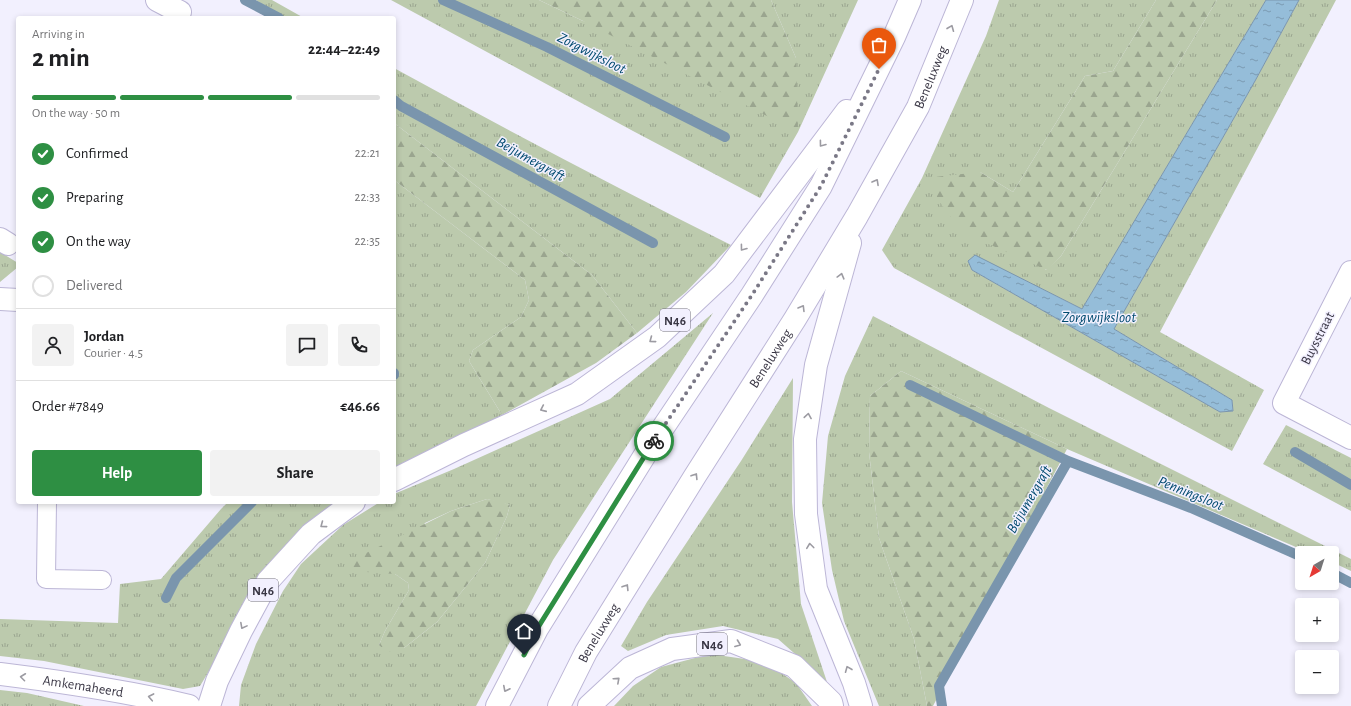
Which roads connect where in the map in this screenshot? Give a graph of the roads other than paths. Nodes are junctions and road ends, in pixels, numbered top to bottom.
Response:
1 (157, 0) edge
2 (910, 0) edge
3 (962, 0) edge
4 (178, 16) edge
5 (879, 69) junction
6 (857, 216) junction
7 (1351, 272) edge
8 (0, 299) edge
9 (16, 300) edge
10 (1351, 438) edge
11 (396, 479) edge
12 (46, 504) edge
13 (351, 504) edge
14 (102, 580) dead end
15 (0, 674) edge
16 (189, 706) edge
17 (209, 706) edge
18 (497, 706) edge
19 (559, 706) edge
20 (589, 706) edge
21 (832, 706) edge
22 (861, 706) edge

1 - 4 main road
2 - 5 main road, N46
6 -> 3 main road, Beneluxweg
5 -> 11 main road, N46
5 -> 18 main road, N46
19 -> 6 main road, Beneluxweg
22 -> 6 main road
7 - 10 main road, Buysstraat
8 - 9 main road
12 - 14 lane
13 -> 17 main road, N46
16 -> 15 main road, Amkemaheerd
20 -> 21 main road, N46

